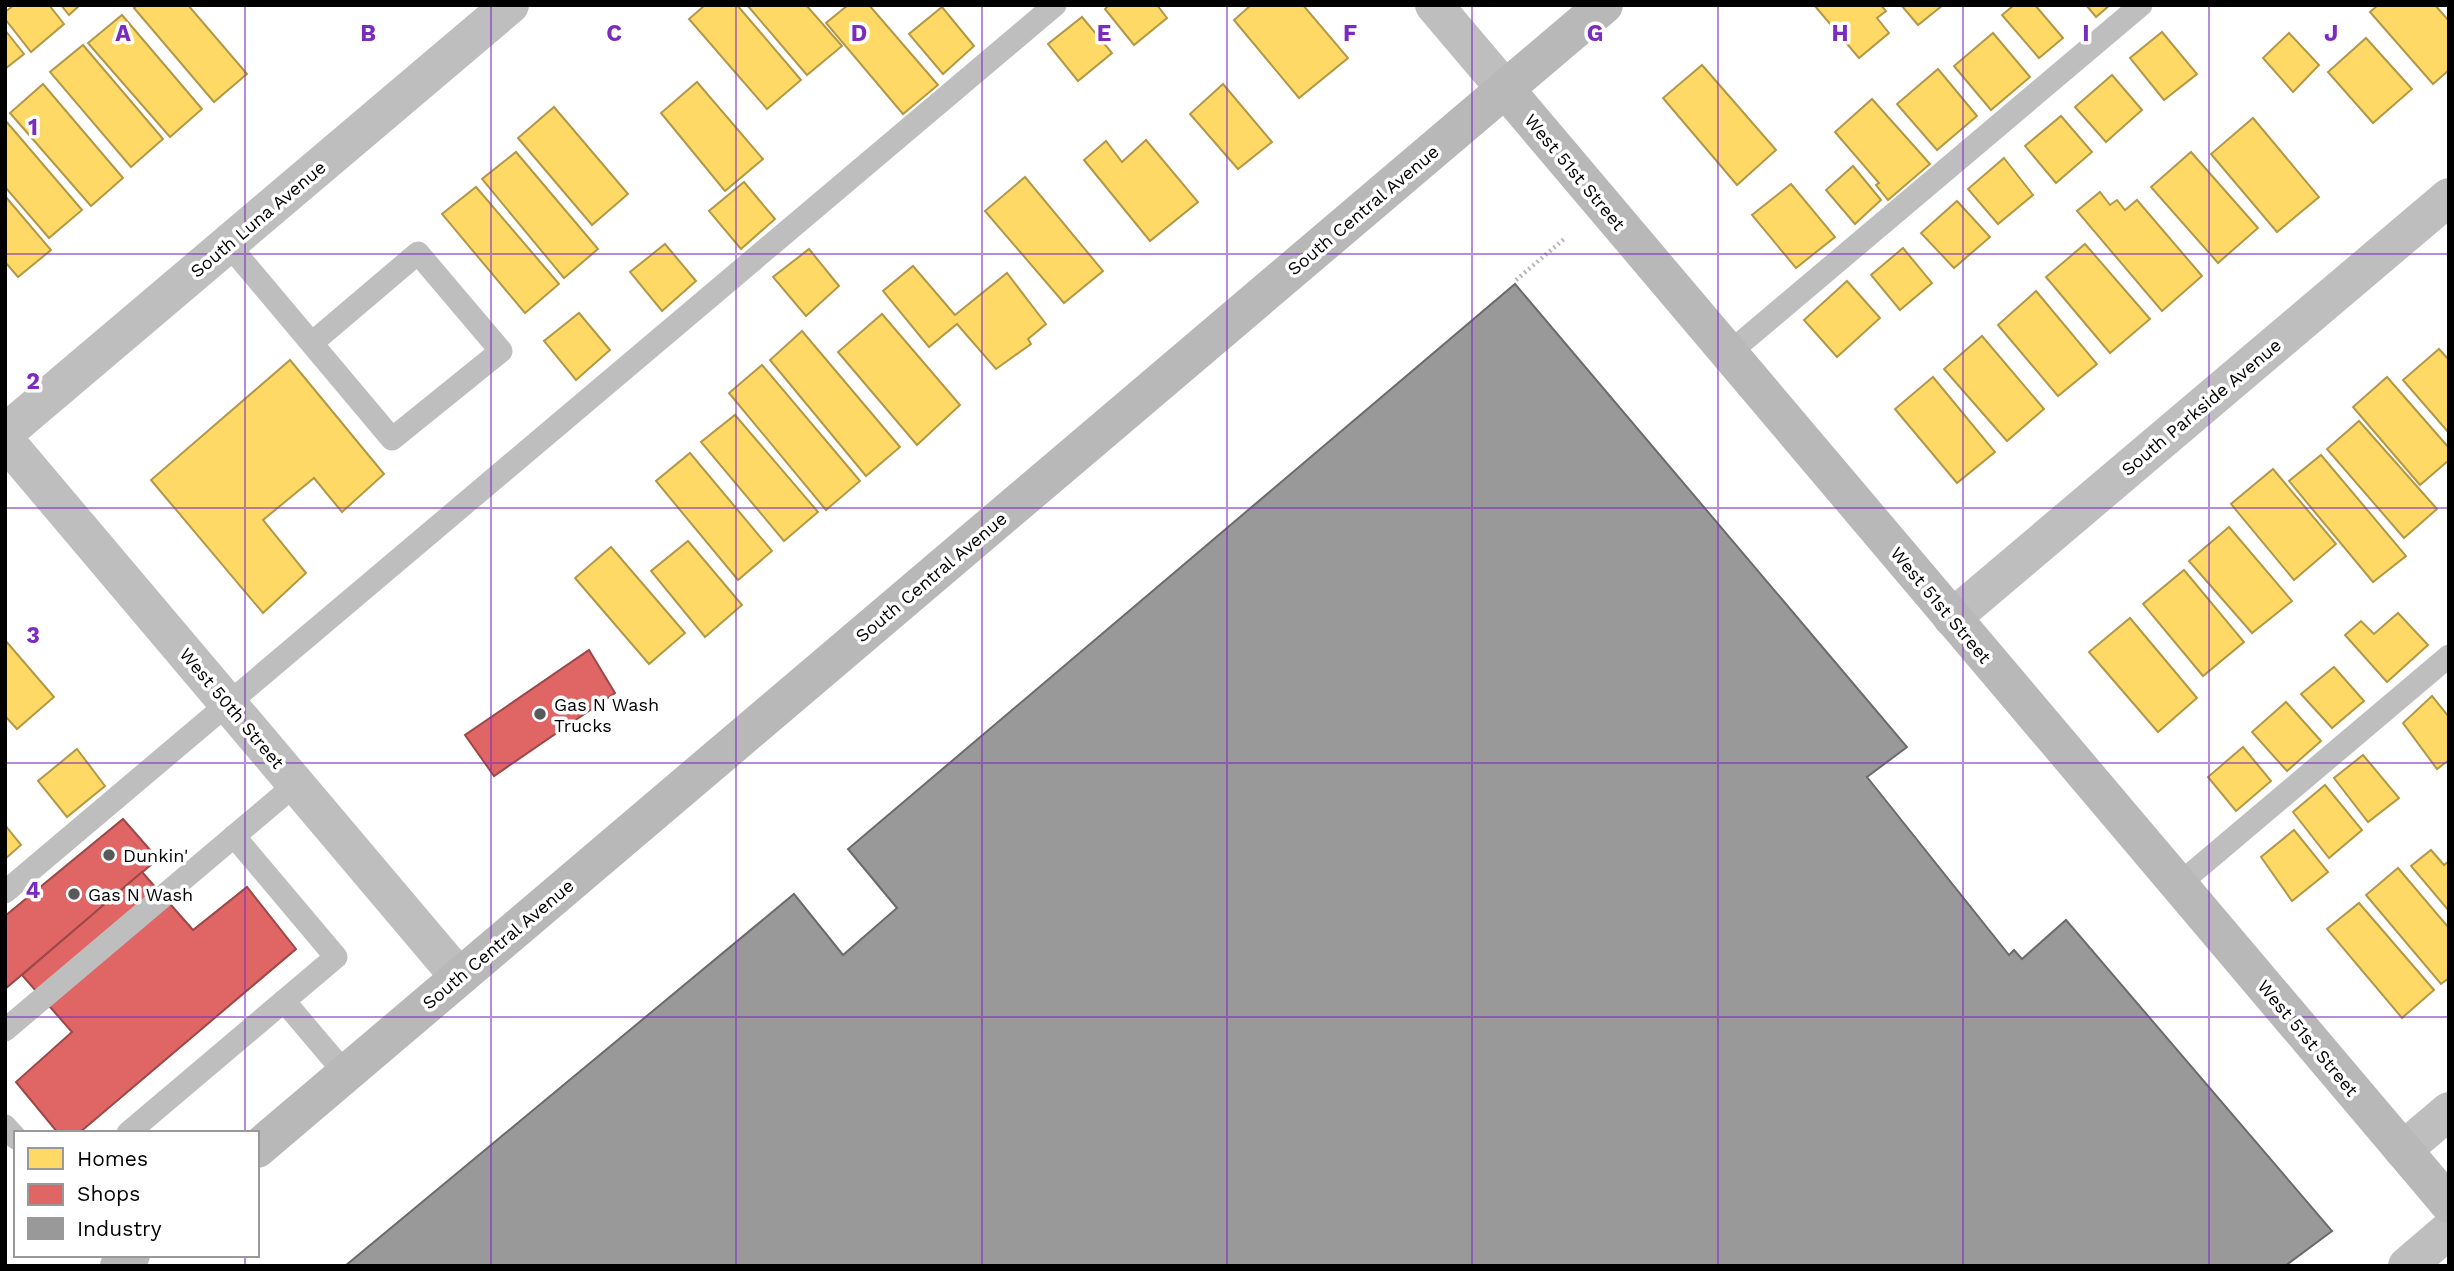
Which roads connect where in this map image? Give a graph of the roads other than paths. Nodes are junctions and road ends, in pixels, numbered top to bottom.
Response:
1 (510, 5) edge
2 (1055, 5) edge
3 (1434, 5) edge
4 (1605, 5) edge
5 (2141, 5) edge
6 (1506, 90) junction
7 (2449, 197) edge
8 (228, 244) junction
9 (312, 343) junction
10 (1728, 353) junction
11 (5, 433) edge
12 (5, 440) edge
13 (1952, 618) junction
14 (2449, 656) edge
15 (228, 704) junction
16 (296, 784) junction
17 (234, 836) junction
18 (2178, 885) junction
19 (5, 892) edge
20 (459, 977) junction
21 (284, 1001) junction
22 (5, 1030) edge
23 (345, 1073) junction
24 (2449, 1111) edge
25 (130, 1131) edge
26 (259, 1147) edge
27 (2403, 1150) junction
28 (2449, 1204) edge
29 (2449, 1230) edge
30 (2407, 1266) edge

1 - 8 street, South Luna Avenue
2 - 15 lane
3 - 6 street, West 51st Street
4 - 6 main road, South Central Avenue
5 - 10 lane
6 - 10 main road, West 51st Street
6 - 20 main road, South Central Avenue
7 - 13 street, South Parkside Avenue
8 - 9 lane
8 - 11 street, South Luna Avenue
9 - 9 lane
10 - 13 main road, West 51st Street
12 - 15 street, West 50th Street
13 - 18 main road, West 51st Street
14 - 18 lane
15 - 16 street, West 50th Street
15 - 19 lane
16 - 17 lane
16 - 20 street, West 50th Street
17 - 21 lane
17 - 22 lane
18 - 27 main road, West 51st Street
20 - 23 main road, South Central Avenue
21 - 23 lane
21 - 25 lane
23 - 26 main road, South Central Avenue
24 - 27 street
27 - 28 main road, West 51st Street
29 - 30 street

